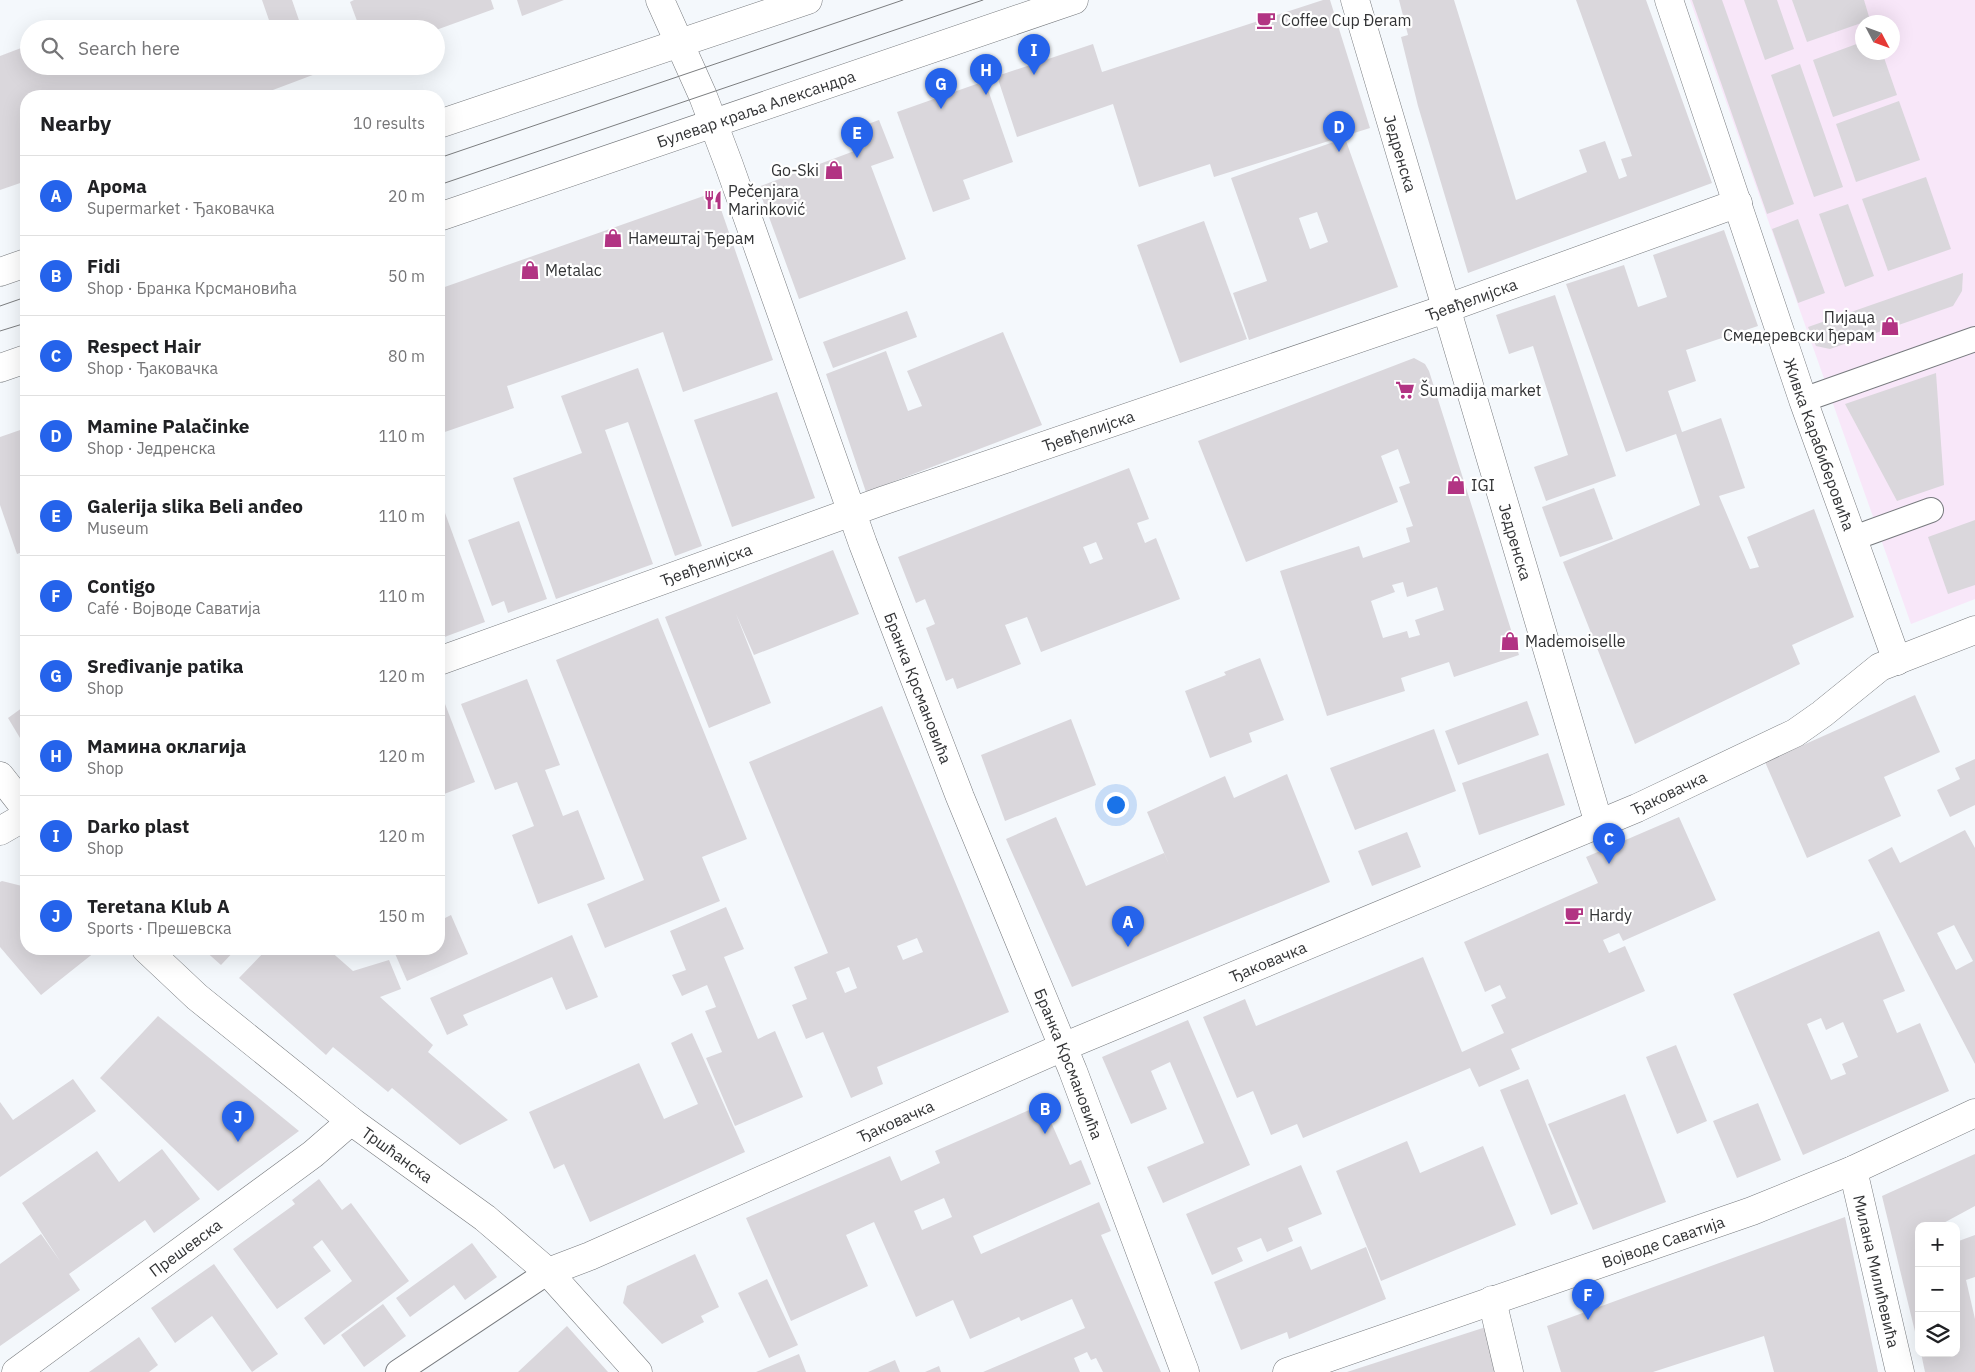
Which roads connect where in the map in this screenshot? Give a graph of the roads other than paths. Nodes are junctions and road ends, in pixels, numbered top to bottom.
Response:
1 (660, 0) edge
2 (808, 0) edge
3 (1074, 0) edge
4 (1355, 0) edge
5 (1668, 0) edge
6 (679, 43) junction
7 (445, 122) edge
8 (712, 124) junction
9 (1738, 203) junction
10 (445, 215) edge
11 (20, 265) edge
12 (0, 272) edge
13 (1445, 309) junction
14 (1975, 338) edge
15 (20, 361) edge
16 (0, 368) edge
17 (1803, 400) junction
18 (1931, 510) dead end
19 (852, 512) junction
20 (1854, 538) junction
21 (1975, 630) edge
22 (445, 659) edge
23 (1896, 660) junction
24 (0, 776) edge
25 (20, 801) edge
26 (20, 819) edge
27 (1599, 824) junction
28 (0, 831) edge
29 (152, 955) edge
30 (1062, 1047) junction
31 (1975, 1113) edge
32 (352, 1120) junction
33 (1853, 1170) junction
34 (548, 1272) junction
35 (1492, 1300) junction
36 (16, 1372) edge
37 (398, 1372) edge
38 (638, 1372) edge
39 (1185, 1372) edge
40 (1287, 1372) edge
41 (1509, 1372) edge
42 (1900, 1372) edge

1 - 6 street, Бранка Крсмановића
2 - 6 street
3 - 8 street, Булевар краља Александра
4 - 13 street, Једренска
5 - 9 street, Живка Карабиберовића
6 - 7 street
6 - 8 street, Бранка Крсмановића
8 - 10 street, Булевар краља Александра
8 - 19 street, Бранка Крсмановића
9 - 13 street, Ђевђелијска
9 - 17 street, Живка Карабиберовића
11 - 12 street
13 - 19 street, Ђевђелијска
13 - 27 street, Једренска
14 - 17 lane
15 - 16 street
17 - 20 street, Живка Карабиберовића
18 - 20 lane
19 - 22 street, Ђевђелијска
19 - 30 street, Бранка Крсмановића
20 - 23 street, Живка Карабиберовића
21 - 23 street, Ђаковачка
23 - 27 street, Ђаковачка
24 - 25 street
26 - 28 street
27 - 30 street, Ђаковачка
29 - 32 street, Тршћанска
30 - 34 street, Ђаковачка
30 - 39 street, Бранка Крсмановића
31 - 33 street, Војводе Саватија
32 - 34 street, Тршћанска
32 - 36 street, Прешевска
33 - 35 street, Војводе Саватија
33 - 42 street, Милана Милићевића
34 - 37 lane
34 - 38 street, Тршћанска
35 - 40 street, Војводе Саватија
35 - 41 street

